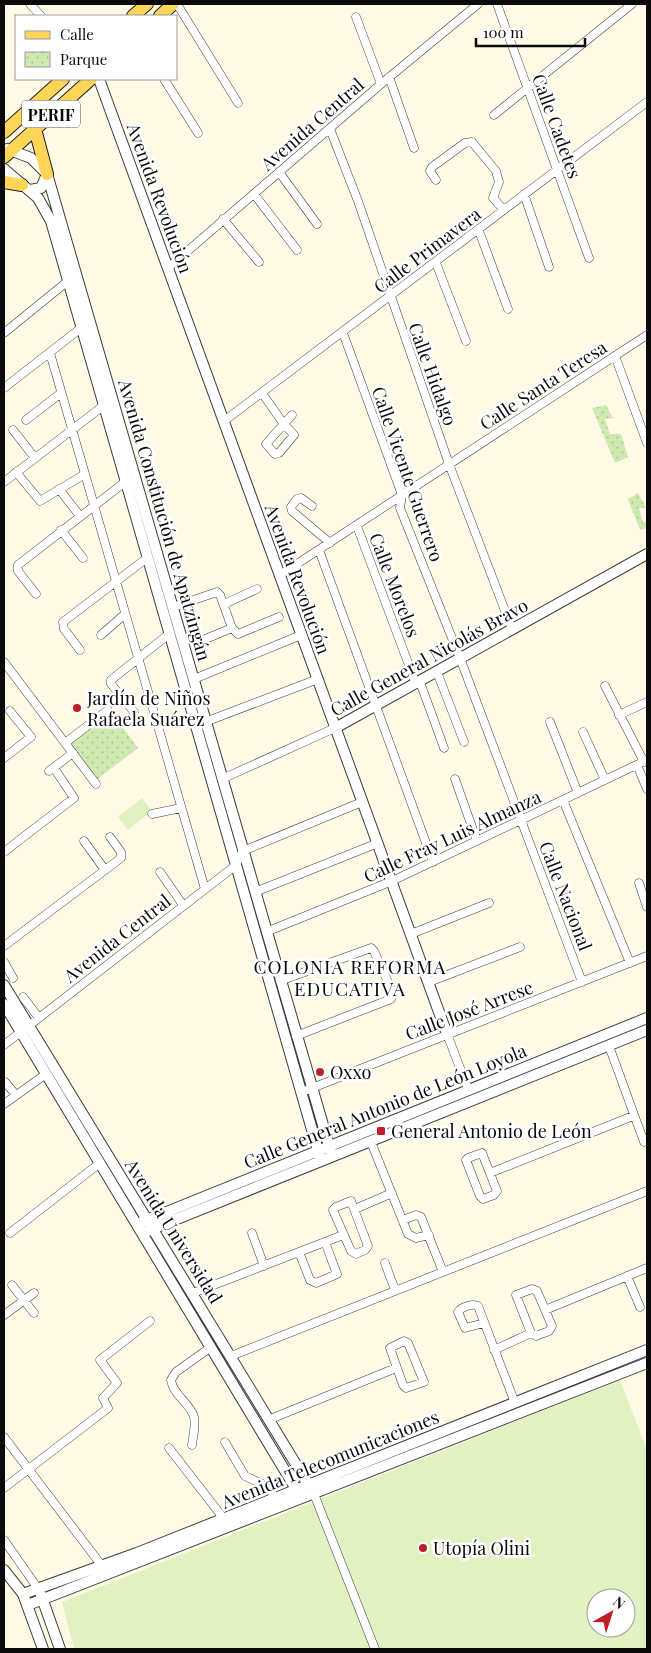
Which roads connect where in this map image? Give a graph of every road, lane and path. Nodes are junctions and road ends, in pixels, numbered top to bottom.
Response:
1 (30, 4) edge
2 (147, 4) edge
3 (175, 4) edge
4 (478, 4) edge
5 (497, 4) edge
6 (632, 4) edge
7 (40, 15) edge
8 (134, 15) edge
9 (161, 15) edge
10 (356, 17) dead end
11 (389, 77) junction
12 (62, 80) edge
13 (90, 80) edge
14 (99, 80) edge
15 (165, 80) edge
16 (381, 84) junction
17 (528, 87) junction
18 (647, 102) edge
19 (238, 103) dead end
20 (494, 115) dead end
21 (35, 129) junction
22 (330, 129) junction
23 (4, 132) edge
24 (198, 133) dead end
25 (414, 148) dead end
26 (7, 152) edge
27 (4, 169) edge
28 (557, 170) junction
29 (279, 172) junction
30 (47, 174) junction
31 (436, 180) dead end
32 (4, 182) edge
33 (26, 187) junction
34 (254, 194) junction
35 (524, 194) junction
36 (504, 210) junction
37 (224, 220) junction
38 (317, 224) dead end
39 (479, 231) junction
40 (297, 250) dead end
41 (590, 258) dead end
42 (259, 262) dead end
43 (436, 263) junction
44 (548, 267) dead end
45 (168, 268) junction
46 (68, 281) junction
47 (390, 297) junction
48 (508, 310) dead end
49 (81, 328) junction
50 (4, 332) edge
51 (343, 333) junction
52 (647, 335) edge
53 (466, 341) dead end
54 (50, 353) junction
55 (615, 356) junction
56 (4, 388) edge
57 (61, 393) junction
58 (262, 393) junction
59 (104, 406) junction
60 (292, 415) dead end
61 (26, 420) dead end
62 (224, 421) junction
63 (13, 430) dead end
64 (72, 430) junction
65 (647, 443) edge
66 (35, 458) junction
67 (449, 464) junction
68 (16, 472) junction
69 (85, 474) junction
70 (4, 482) edge
71 (125, 482) junction
72 (59, 489) junction
73 (402, 495) junction
74 (94, 506) junction
75 (312, 506) dead end
76 (80, 516) junction
77 (357, 526) junction
78 (61, 530) junction
79 (330, 543) junction
80 (319, 550) junction
81 (647, 554) edge
82 (82, 558) dead end
83 (147, 558) junction
84 (280, 575) junction
85 (116, 581) junction
86 (257, 589) dead end
87 (36, 594) dead end
88 (224, 604) junction
89 (173, 608) junction
90 (125, 614) junction
91 (279, 617) dead end
92 (232, 628) junction
93 (512, 629) junction
94 (169, 634) junction
95 (101, 635) dead end
96 (301, 635) junction
97 (203, 640) dead end
98 (80, 650) dead end
99 (138, 657) junction
100 (460, 658) junction
101 (4, 662) edge
102 (437, 672) junction
103 (194, 679) junction
104 (318, 679) junction
105 (418, 683) junction
106 (605, 686) dead end
107 (647, 702) edge
108 (377, 705) junction
109 (108, 710) dead end
110 (10, 711) dead end
111 (134, 712) dead end
112 (620, 715) junction
113 (205, 722) junction
114 (550, 722) dead end
115 (337, 727) junction
116 (583, 732) dead end
117 (464, 742) dead end
118 (65, 743) junction
119 (444, 748) dead end
120 (73, 753) junction
121 (4, 758) edge
122 (643, 763) edge
123 (455, 778) dead end
124 (222, 779) junction
125 (605, 780) junction
126 (96, 784) dead end
127 (647, 789) edge
128 (578, 793) junction
129 (563, 800) junction
130 (362, 802) junction
131 (182, 808) junction
132 (152, 814) dead end
133 (521, 820) junction
134 (110, 837) dead end
135 (84, 841) dead end
136 (477, 841) junction
137 (378, 843) junction
138 (4, 852) edge
139 (243, 852) junction
140 (432, 862) junction
141 (235, 866) junction
142 (105, 870) junction
143 (160, 872) dead end
144 (392, 882) junction
145 (640, 883) dead end
146 (205, 889) junction
147 (255, 892) junction
148 (489, 903) dead end
149 (183, 905) junction
150 (647, 907) edge
151 (266, 932) junction
152 (411, 934) junction
153 (4, 946) edge
154 (520, 947) dead end
155 (647, 956) edge
156 (4, 962) edge
157 (630, 963) junction
158 (13, 978) dead end
159 (280, 981) junction
160 (428, 982) junction
161 (582, 982) junction
162 (4, 985) edge
163 (23, 996) dead end
164 (4, 1004) edge
165 (39, 1018) junction
166 (647, 1018) edge
167 (25, 1029) junction
168 (647, 1030) edge
169 (448, 1034) junction
170 (296, 1036) junction
171 (4, 1045) edge
172 (609, 1046) junction
173 (46, 1074) junction
174 (5, 1082) edge
175 (311, 1088) junction
176 (468, 1089) junction
177 (301, 1092) junction
178 (16, 1095) junction
179 (4, 1104) edge
180 (633, 1116) junction
181 (372, 1142) junction
182 (644, 1142) dead end
183 (328, 1146) junction
184 (318, 1150) junction
185 (332, 1156) junction
186 (321, 1161) junction
187 (100, 1163) junction
188 (490, 1173) junction
189 (647, 1191) edge
190 (392, 1193) junction
191 (355, 1209) junction
192 (403, 1220) junction
193 (150, 1224) junction
194 (139, 1229) junction
195 (10, 1233) dead end
196 (252, 1233) dead end
197 (343, 1235) junction
198 (429, 1235) junction
199 (325, 1242) junction
200 (299, 1252) junction
201 (385, 1263) dead end
202 (264, 1266) junction
203 (647, 1268) edge
204 (443, 1272) junction
205 (627, 1276) junction
206 (12, 1285) dead end
207 (395, 1290) junction
208 (34, 1292) dead end
209 (193, 1293) junction
210 (24, 1300) junction
211 (640, 1307) dead end
212 (544, 1310) junction
213 (34, 1313) dead end
214 (4, 1315) edge
215 (150, 1321) dead end
216 (484, 1323) dead end
217 (531, 1333) junction
218 (211, 1347) junction
219 (494, 1350) junction
220 (647, 1350) edge
221 (231, 1356) junction
222 (634, 1356) junction
223 (644, 1364) edge
224 (396, 1368) junction
225 (515, 1403) junction
226 (268, 1420) junction
227 (4, 1438) edge
228 (225, 1442) dead end
229 (192, 1445) dead end
230 (168, 1448) dead end
231 (28, 1470) junction
232 (308, 1485) junction
233 (4, 1488) edge
234 (296, 1489) junction
235 (314, 1494) junction
236 (276, 1498) junction
237 (302, 1499) junction
238 (224, 1519) junction
239 (4, 1540) edge
240 (102, 1566) junction
241 (4, 1570) edge
242 (39, 1590) junction
243 (23, 1594) junction
244 (43, 1600) junction
245 (28, 1605) junction
246 (43, 1649) edge
247 (60, 1649) edge
248 (375, 1649) edge

1 - 7 street
2 - 8 main road
3 - 9 main road
3 - 19 street
4 - 11 street, Avenida Central
5 - 17 street, Calle Cadetes
6 - 17 street
10 - 16 street
11 - 16 street, Avenida Central
11 - 25 street
12 - 23 main road, PERIF
13 - 21 main road, PERIF
14 - 45 street, Avenida Revolución
15 - 24 street
16 - 22 street, Avenida Central
17 - 20 street
17 - 28 street, Calle Cadetes
18 - 28 street, Calle Primavera
21 - 26 main road, PERIF
21 - 30 main road
22 - 29 street, Avenida Central
22 - 47 street, Calle Hidalgo
26 - 30 street
27 - 33 street, Avenida Constitución de Apatzingán
28 - 35 street, Calle Primavera
28 - 41 street, Calle Cadetes
29 - 34 street, Avenida Central
29 - 38 street
30 - 33 street
30 - 89 street, Avenida Constitución de Apatzingán
31 - 36 street
32 - 33 main road
33 - 46 street, Avenida Constitución de Apatzingán
34 - 37 street, Avenida Central
34 - 40 street
35 - 36 street, Calle Primavera
35 - 44 street
36 - 39 street, Calle Primavera
37 - 42 street
37 - 45 street, Avenida Central
39 - 43 street, Calle Primavera
39 - 48 street
43 - 47 street, Calle Primavera
43 - 53 street
45 - 62 street, Avenida Revolución
46 - 49 street, Avenida Constitución de Apatzingán
46 - 50 street
47 - 51 street, Calle Primavera
47 - 67 street, Calle Hidalgo
49 - 54 street
49 - 59 street, Avenida Constitución de Apatzingán
51 - 58 street, Calle Primavera
51 - 73 street, Calle Vicente Guerrero
52 - 55 street, Calle Santa Teresa
54 - 56 street
54 - 57 street
55 - 65 street
55 - 67 street, Calle Santa Teresa
57 - 61 street
57 - 64 street
58 - 60 street
58 - 62 street, Calle Primavera
59 - 64 street
59 - 71 street, Avenida Constitución de Apatzingán
62 - 84 street, Avenida Revolución
63 - 66 street
64 - 66 street
64 - 69 street
66 - 68 street
67 - 73 street, Calle Santa Teresa
67 - 93 street, Calle Hidalgo
68 - 70 street
68 - 72 street
69 - 72 street
69 - 74 street
71 - 74 street
71 - 83 street, Avenida Constitución de Apatzingán
72 - 76 street
73 - 77 street, Calle Santa Teresa
73 - 100 street, Calle Vicente Guerrero
74 - 76 street
74 - 85 street
75 - 79 street
76 - 78 street
77 - 79 street, Calle Santa Teresa
77 - 105 street, Calle Morelos
78 - 82 street
78 - 87 street
79 - 80 street, Calle Santa Teresa
80 - 84 street, Calle Santa Teresa
80 - 108 street
81 - 93 street, Calle General Nicolás Bravo
83 - 85 street
83 - 94 street, Avenida Constitución de Apatzingán
84 - 96 street, Avenida Revolución
85 - 90 street
85 - 98 street
86 - 88 street
88 - 89 street
88 - 92 street
89 - 103 street, Avenida Constitución de Apatzingán
90 - 95 street
90 - 99 street
91 - 92 street
92 - 97 street
93 - 100 street, Calle General Nicolás Bravo
94 - 99 street
94 - 141 street, Avenida Constitución de Apatzingán
96 - 103 street
96 - 104 street, Avenida Revolución
99 - 111 street
99 - 131 street
100 - 102 street, Calle General Nicolás Bravo
100 - 133 street, Calle Vicente Guerrero
101 - 118 street
102 - 105 street, Calle General Nicolás Bravo
102 - 117 street
103 - 113 street, Avenida Constitución de Apatzingán
104 - 113 street
104 - 115 street, Avenida Revolución
105 - 108 street, Calle General Nicolás Bravo
105 - 119 street, Calle Morelos
106 - 112 street
107 - 112 street
108 - 115 street, Calle General Nicolás Bravo
108 - 140 street
109 - 118 street
110 - 121 street
112 - 122 street
113 - 124 street, Avenida Constitución de Apatzingán
114 - 128 street
115 - 124 street, Calle General Nicolás Bravo
115 - 130 street, Avenida Revolución
116 - 125 street
118 - 120 street
120 - 126 street
120 - 138 street
122 - 125 street, Calle Fray Luis Almanza
122 - 127 street
123 - 136 street
124 - 139 street, Avenida Constitución de Apatzingán
125 - 128 street, Calle Fray Luis Almanza
128 - 129 street, Calle Fray Luis Almanza
129 - 133 street, Calle Fray Luis Almanza
129 - 157 street
130 - 137 street, Avenida Revolución
130 - 139 street
131 - 132 street
131 - 146 street
133 - 136 street, Calle Fray Luis Almanza
133 - 161 street, Calle Nacional
134 - 142 street
135 - 142 street
136 - 140 street, Calle Fray Luis Almanza
137 - 144 street, Avenida Revolución
137 - 147 street
139 - 141 street, Avenida Central
139 - 147 street, Avenida Constitución de Apatzingán
140 - 144 street, Calle Fray Luis Almanza
141 - 146 street, Avenida Central
141 - 177 street, Avenida Constitución de Apatzingán
142 - 153 street
143 - 149 street
144 - 151 street, Calle Fray Luis Almanza
144 - 152 street, Avenida Revolución
145 - 150 street
146 - 149 street, Avenida Central
147 - 151 street, Avenida Constitución de Apatzingán
148 - 152 street
149 - 165 street, Avenida Central
151 - 159 street, Avenida Constitución de Apatzingán
152 - 160 street, Avenida Revolución
154 - 160 street
155 - 157 street, Calle José Arrese
156 - 158 street
157 - 161 street, Calle José Arrese
159 - 170 street, Avenida Constitución de Apatzingán
159 - 170 street
160 - 169 street, Avenida Revolución
161 - 169 street, Calle José Arrese
162 - 167 street, Avenida Universidad
163 - 165 street
164 - 167 street, Avenida Universidad
165 - 167 street, Avenida Central
166 - 176 street, Calle General Antonio de León Loyola
167 - 171 street, Avenida Central
167 - 173 street, Avenida Universidad
167 - 193 street, Avenida Universidad
168 - 172 street, Calle General Antonio de León Loyola
169 - 175 street, Calle José Arrese
169 - 176 street, Avenida Revolución
170 - 175 street, Avenida Constitución de Apatzingán
172 - 180 street
172 - 181 street, Calle General Antonio de León Loyola
173 - 178 street
173 - 187 street, Avenida Universidad
174 - 178 street
175 - 177 street, Calle José Arrese
175 - 183 street, Avenida Constitución de Apatzingán
176 - 183 street, Calle General Antonio de León Loyola
177 - 184 street, Avenida Constitución de Apatzingán
178 - 179 street
180 - 182 street
180 - 188 street
181 - 185 street, Calle General Antonio de León Loyola
181 - 190 street
183 - 184 street, Calle General Antonio de León Loyola
183 - 185 street, Avenida Constitución de Apatzingán
184 - 186 street, Avenida Constitución de Apatzingán
184 - 193 street, Calle General Antonio de León Loyola
185 - 186 street, Calle General Antonio de León Loyola
186 - 193 street, Calle General Antonio de León Loyola
187 - 194 street, Avenida Universidad
187 - 195 street
188 - 188 street
189 - 204 street
190 - 191 street
190 - 192 street
191 - 197 street
191 - 197 street
192 - 198 street
192 - 198 street
193 - 194 street, Calle General Antonio de León Loyola
193 - 209 street, Avenida Universidad
194 - 218 street, Avenida Universidad
196 - 202 street
197 - 199 street
198 - 204 street
199 - 200 street
199 - 200 street
200 - 202 street
201 - 207 street
202 - 209 street
203 - 205 street
204 - 207 street
205 - 211 street
205 - 212 street
206 - 210 street
207 - 221 street
208 - 210 street
209 - 221 street, Avenida Universidad
210 - 213 street
210 - 214 street
212 - 217 street
212 - 217 street
215 - 231 street
216 - 219 street
217 - 219 street
218 - 229 street
218 - 234 street, Avenida Universidad
219 - 225 street
220 - 222 street, Avenida Telecomunicaciones
221 - 226 street, Avenida Universidad
222 - 223 street
222 - 225 street, Avenida Telecomunicaciones
223 - 235 street, Avenida Telecomunicaciones
224 - 224 street
224 - 226 street
225 - 232 street, Avenida Telecomunicaciones
226 - 232 street, Avenida Universidad
227 - 231 street
228 - 236 street
230 - 238 street
231 - 233 street
231 - 240 street
232 - 234 street, Avenida Telecomunicaciones
232 - 235 street, Avenida Universidad
234 - 236 street, Avenida Telecomunicaciones
234 - 237 street, Avenida Universidad
235 - 237 street, Avenida Telecomunicaciones
235 - 248 street
236 - 238 street, Avenida Telecomunicaciones
237 - 244 street, Avenida Telecomunicaciones
238 - 240 street, Avenida Telecomunicaciones
239 - 242 street
240 - 242 street, Avenida Telecomunicaciones
241 - 243 street
242 - 243 street, Avenida Telecomunicaciones
242 - 244 street
243 - 245 street
244 - 245 street, Avenida Telecomunicaciones
244 - 247 street
245 - 246 street

